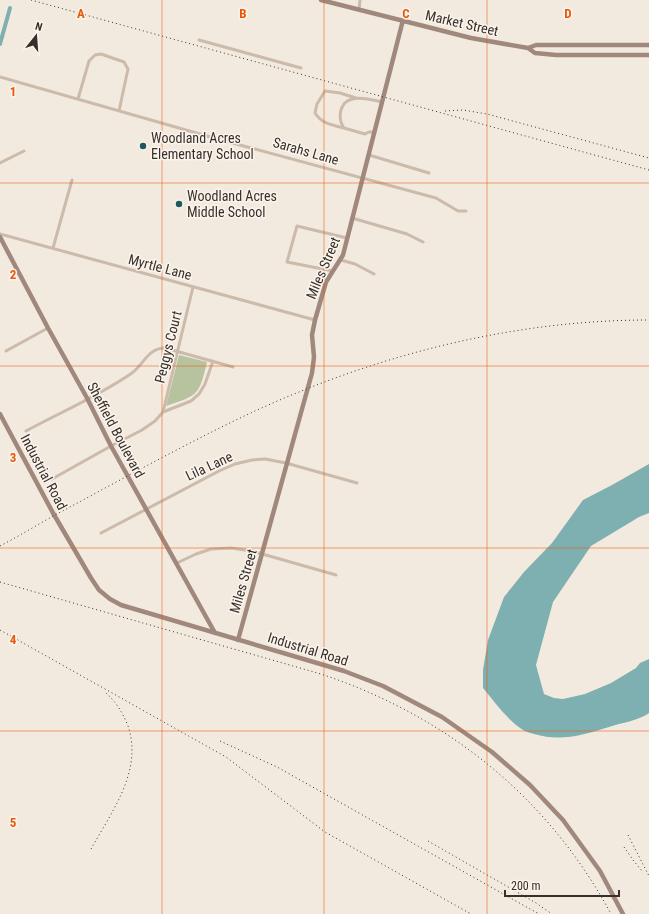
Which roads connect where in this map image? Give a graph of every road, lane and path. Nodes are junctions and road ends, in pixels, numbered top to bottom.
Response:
1 (321, 0) edge
2 (360, 0) edge
3 (359, 10) junction
4 (403, 20) junction
5 (199, 40) dead end
6 (649, 45) edge
7 (528, 48) junction
8 (649, 55) edge
9 (301, 68) dead end
10 (0, 78) edge
11 (356, 98) junction
12 (78, 99) junction
13 (382, 102) junction
14 (119, 111) junction
15 (344, 128) junction
16 (374, 132) junction
17 (24, 151) dead end
18 (369, 155) junction
19 (0, 162) edge
20 (428, 172) dead end
21 (363, 178) junction
22 (72, 180) dead end
23 (466, 211) dead end
24 (352, 218) junction
25 (0, 234) edge
26 (0, 237) edge
27 (347, 238) junction
28 (423, 242) dead end
29 (53, 248) junction
30 (341, 260) junction
31 (333, 271) junction
32 (374, 274) dead end
33 (193, 288) junction
34 (314, 320) junction
35 (48, 328) junction
36 (6, 351) dead end
37 (178, 351) junction
38 (213, 361) junction
39 (233, 366) dead end
40 (87, 398) junction
41 (163, 412) junction
42 (0, 414) edge
43 (26, 431) dead end
44 (111, 446) junction
45 (286, 463) junction
46 (52, 479) dead end
47 (357, 483) dead end
48 (146, 509) junction
49 (101, 532) dead end
50 (262, 554) junction
51 (177, 563) junction
52 (336, 575) dead end
53 (215, 633) junction
54 (238, 640) junction
55 (623, 914) edge

1 - 3 street, Market Street
2 - 3 street
3 - 4 street, Market Street
4 - 7 street, Market Street
4 - 13 street, Miles Street
5 - 9 street
6 - 7 street, Market Street
7 - 8 street, Market Street
10 - 12 street, Sarahs Lane
11 - 13 street
11 - 15 street
11 - 15 street
12 - 14 street, Sarahs Lane
12 - 14 street
13 - 16 street, Miles Street
14 - 21 street, Sarahs Lane
15 - 16 street
16 - 18 street, Miles Street
17 - 19 street
18 - 20 street
18 - 21 street, Miles Street
21 - 23 street, Sarahs Lane
21 - 24 street, Miles Street
22 - 29 street
24 - 27 street, Miles Street
24 - 28 street
25 - 29 street, Myrtle Lane
26 - 35 street, Sheffield Boulevard
27 - 30 street, Miles Street
27 - 31 street
29 - 33 street, Myrtle Lane
30 - 31 street, Miles Street
30 - 32 street
31 - 34 street, Miles Street
33 - 34 street, Myrtle Lane
33 - 37 street, Peggys Court
34 - 45 street, Miles Street
35 - 36 street
35 - 40 street, Sheffield Boulevard
37 - 38 street
37 - 40 street
37 - 41 street, Peggys Court
38 - 39 street
38 - 41 street
40 - 43 street
40 - 44 street, Sheffield Boulevard
41 - 44 street
42 - 53 street, Industrial Road
44 - 46 street
44 - 48 street, Sheffield Boulevard
45 - 47 street, Lila Lane
45 - 48 street, Lila Lane
45 - 50 street, Miles Street
48 - 49 street, Lila Lane
48 - 51 street, Sheffield Boulevard
50 - 51 street
50 - 52 street
50 - 54 street, Miles Street
51 - 53 street, Sheffield Boulevard
53 - 54 street, Industrial Road
54 - 55 street, Industrial Road

